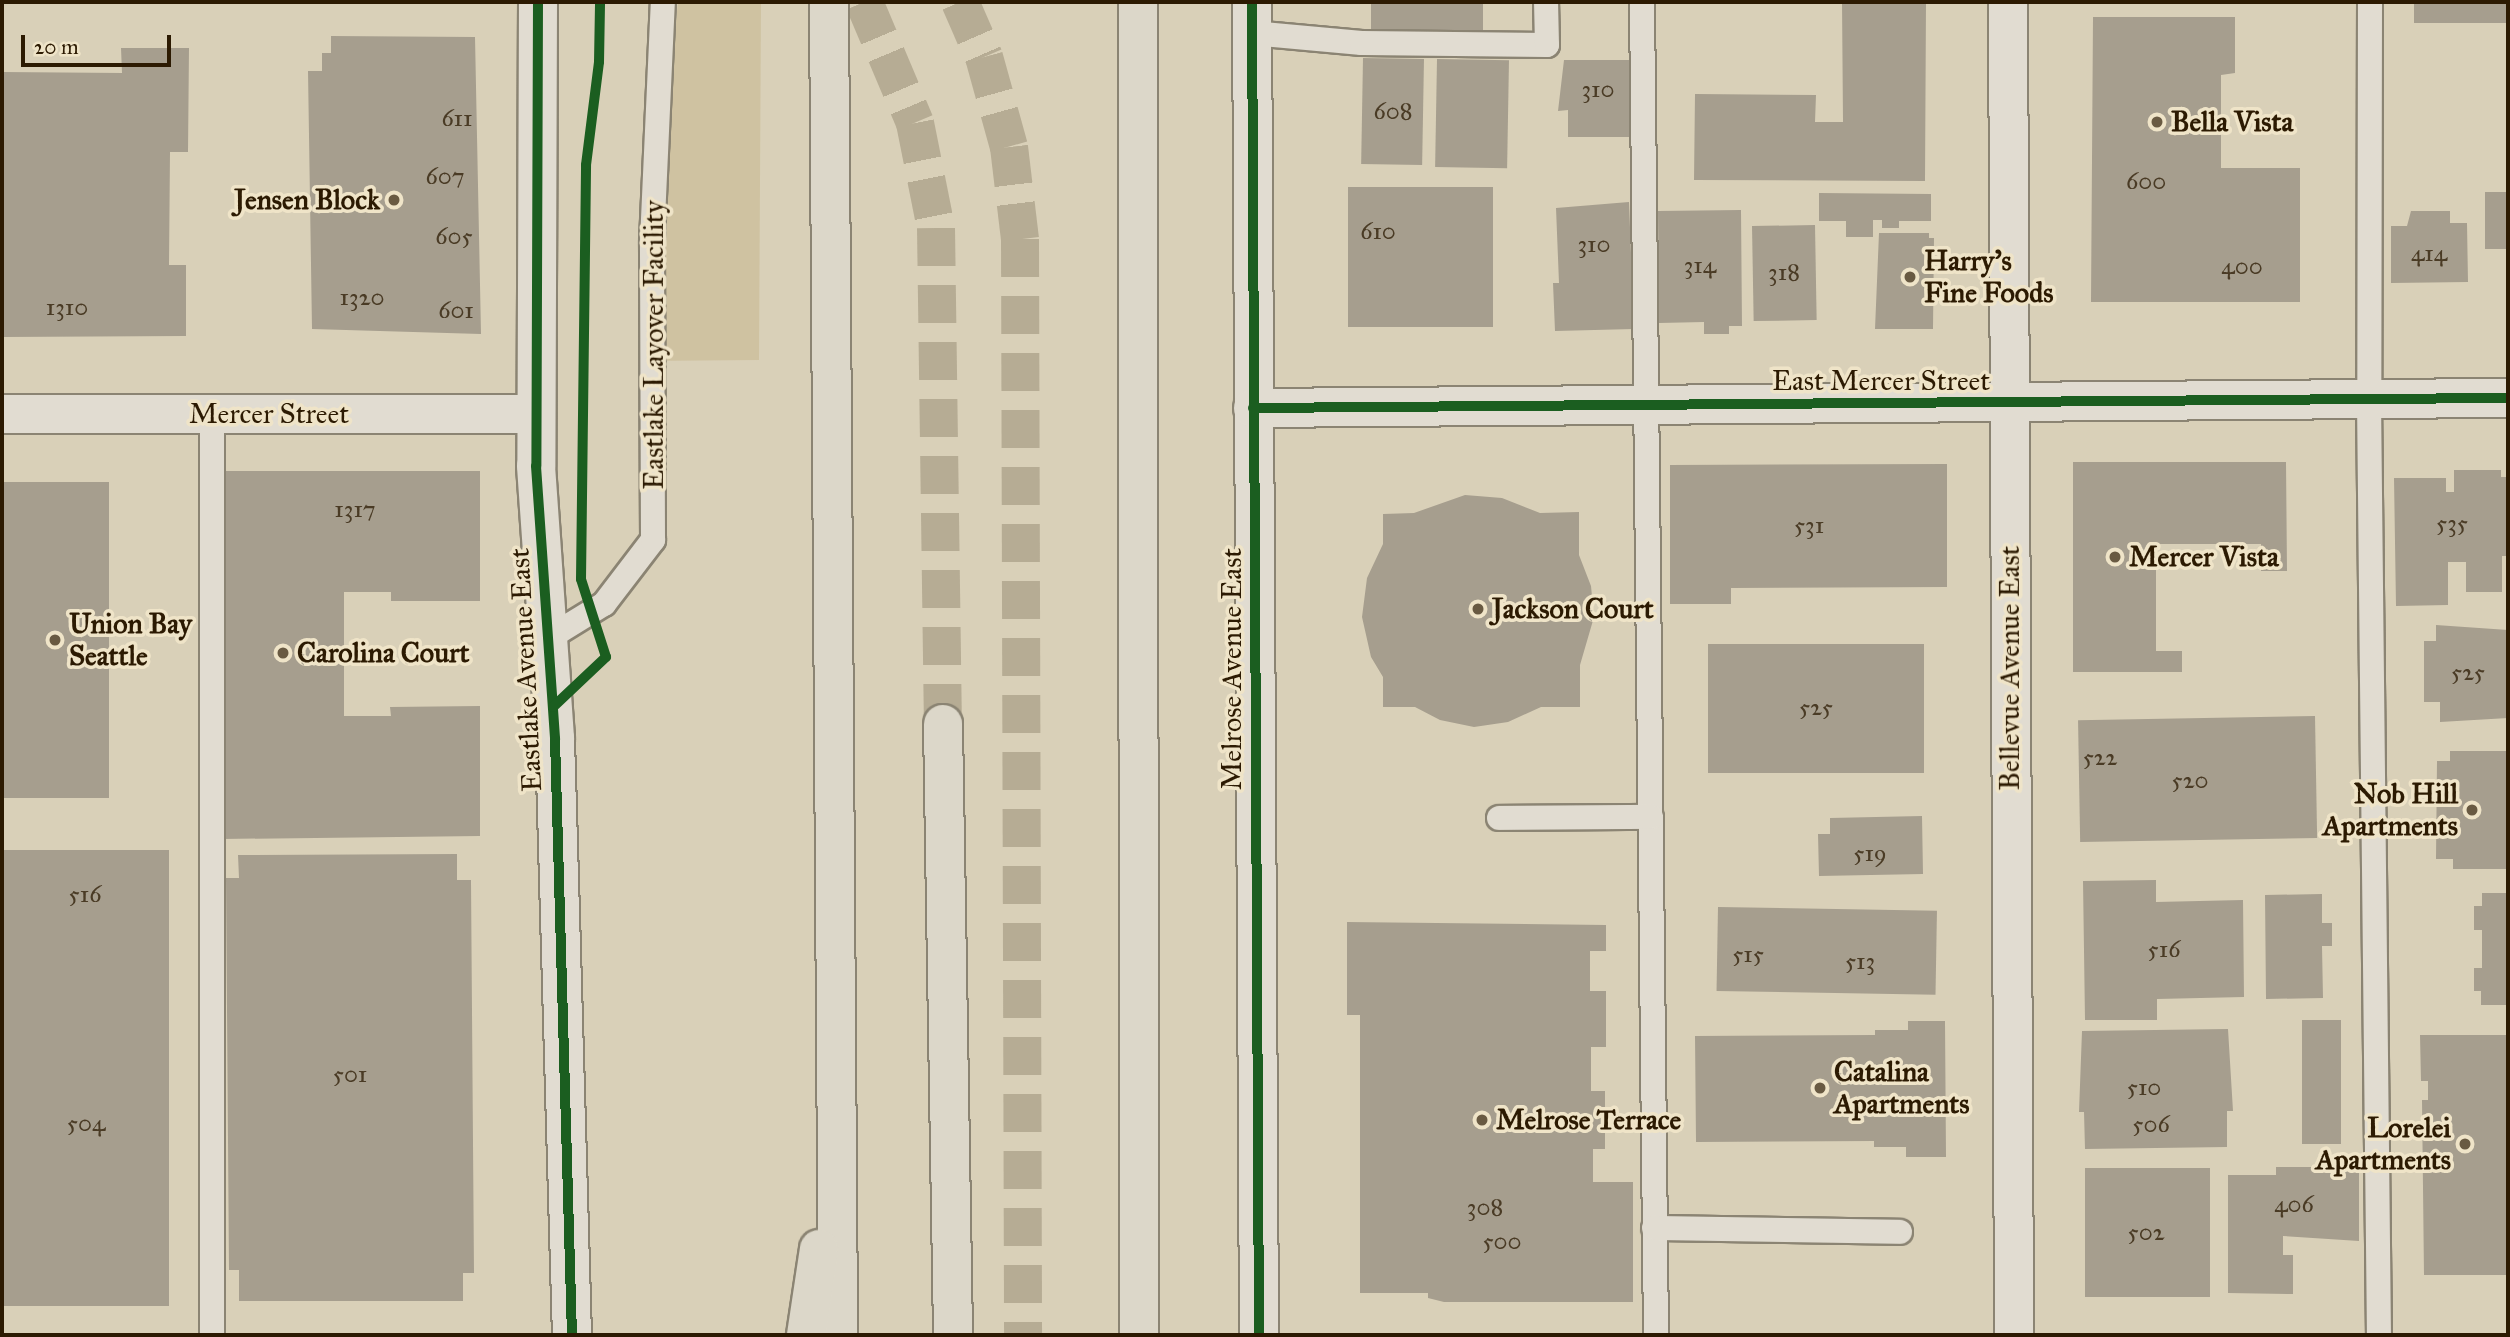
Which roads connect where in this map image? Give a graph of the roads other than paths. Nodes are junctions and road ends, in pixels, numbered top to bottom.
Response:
1 (538, 2) edge
2 (663, 2) edge
3 (829, 2) edge
4 (855, 2) edge
5 (1138, 2) edge
6 (1546, 2) edge
7 (1642, 2) edge
8 (2008, 2) edge
9 (2370, 2) edge
10 (1252, 17) edge
11 (2508, 398) edge
12 (2369, 400) junction
13 (1648, 403) junction
14 (2008, 404) junction
15 (1253, 408) junction
16 (2, 414) edge
17 (212, 414) junction
18 (536, 414) junction
19 (547, 639) junction
20 (943, 724) tunnel mouth
21 (1651, 817) junction
22 (1499, 818) dead end
23 (838, 1122) junction
24 (1654, 1228) junction
25 (1900, 1232) dead end
26 (212, 1335) edge
27 (572, 1335) edge
28 (806, 1335) edge
29 (838, 1335) edge
30 (858, 1335) edge
31 (953, 1335) edge
32 (1139, 1335) edge
33 (1259, 1335) edge
34 (1656, 1335) edge
35 (2014, 1335) edge
36 (2379, 1335) edge

1 - 18 street, Eastlake Avenue East
2 - 19 lane, Eastlake Layover Facility
3 - 23 highway
4 - 30 highway
5 - 32 highway
6 - 10 lane
7 - 13 lane
8 - 14 street, Bellevue Avenue East
9 - 12 lane
10 - 15 street, Melrose Avenue East
11 - 12 street, East Mercer Street
12 - 14 street, East Mercer Street
12 - 36 lane
13 - 14 street, East Mercer Street
13 - 15 street, East Mercer Street
13 - 21 lane
14 - 35 street, Bellevue Avenue East
15 - 33 street, Melrose Avenue East
16 - 17 street, Mercer Street
17 - 18 street, Mercer Street
17 - 26 lane
18 - 19 street, Eastlake Avenue East
19 - 27 street, Eastlake Avenue East
20 - 31 highway
21 - 22 lane
21 - 24 lane
23 - 28 highway
23 - 29 highway
24 - 25 lane
24 - 34 lane

